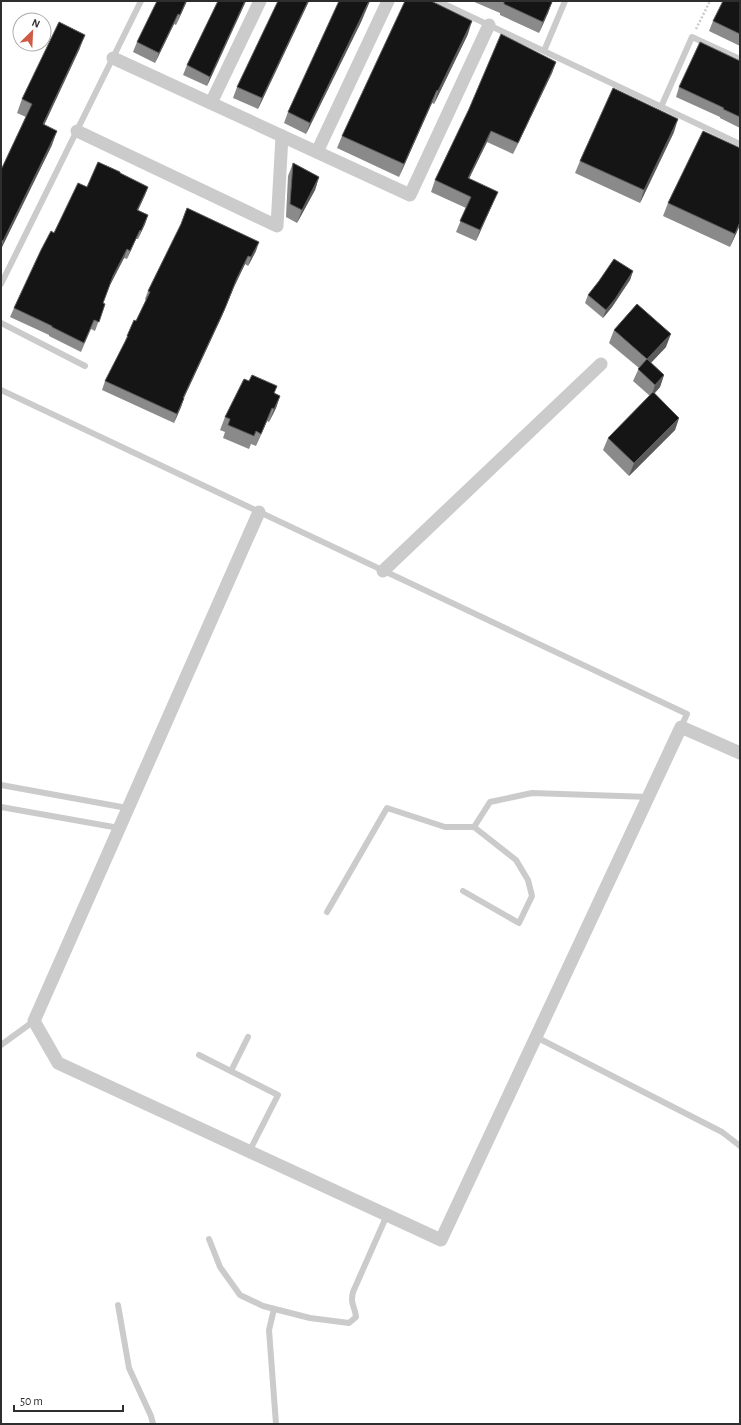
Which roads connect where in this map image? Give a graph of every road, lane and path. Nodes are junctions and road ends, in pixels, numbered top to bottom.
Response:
1 (141, 1) edge
2 (260, 1) edge
3 (388, 1) edge
4 (438, 1) edge
5 (565, 1) edge
6 (710, 1) edge
7 (489, 24) junction
8 (692, 37) junction
9 (544, 51) junction
10 (113, 58) junction
11 (740, 59) edge
12 (212, 103) junction
13 (661, 107) junction
14 (77, 131) junction
15 (282, 136) junction
16 (740, 144) edge
17 (317, 152) junction
18 (1, 284) edge
19 (1, 323) edge
20 (601, 364) dead end
21 (85, 366) dead end
22 (1, 390) edge
23 (259, 512) junction
24 (383, 571) junction
25 (681, 728) junction
26 (740, 753) edge
27 (1, 785) edge
28 (648, 797) junction
29 (1, 807) edge
30 (127, 808) junction
31 (120, 828) junction
32 (474, 828) junction
33 (463, 891) dead end
34 (327, 912) dead end
35 (34, 1021) junction
36 (248, 1037) dead end
37 (536, 1037) junction
38 (1, 1045) edge
39 (199, 1055) dead end
40 (230, 1071) junction
41 (740, 1146) edge
42 (249, 1152) junction
43 (387, 1215) junction
44 (209, 1239) dead end
45 (118, 1305) dead end
46 (274, 1309) junction
47 (153, 1424) edge
48 (276, 1424) edge

1 - 10 lane
2 - 12 street
3 - 17 street
4 - 7 lane
5 - 9 lane
6 - 8 path
7 - 9 lane
7 - 17 street
8 - 11 lane
8 - 13 lane
9 - 13 lane
10 - 12 street
10 - 14 lane
12 - 15 street
13 - 16 lane
14 - 15 street
14 - 18 lane
15 - 17 street
19 - 21 lane
20 - 24 street
22 - 23 lane
23 - 24 lane
23 - 30 street
24 - 25 lane
25 - 26 street
25 - 28 street
27 - 30 lane
28 - 32 lane
28 - 37 street
29 - 31 lane
30 - 31 street
31 - 35 street
32 - 33 lane
32 - 34 lane
35 - 38 lane
35 - 42 street
36 - 40 lane
37 - 41 lane
37 - 43 street
39 - 40 lane
40 - 42 lane
42 - 43 street
43 - 46 lane
44 - 46 lane
45 - 47 lane
46 - 48 lane

